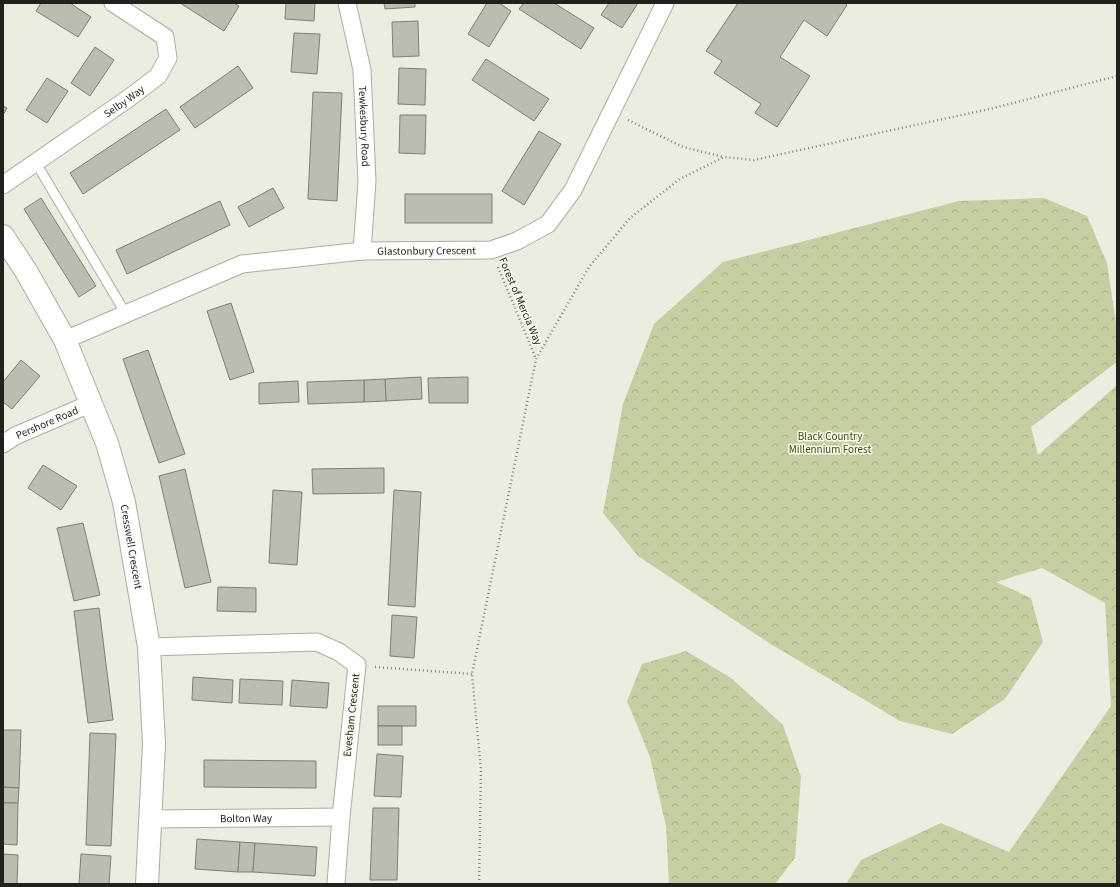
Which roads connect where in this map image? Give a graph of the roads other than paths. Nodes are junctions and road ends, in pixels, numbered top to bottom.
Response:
1 (113, 3) edge
2 (347, 3) edge
3 (665, 3) edge
4 (36, 163) junction
5 (3, 185) edge
6 (3, 236) edge
7 (362, 252) junction
8 (126, 314) junction
9 (66, 340) junction
10 (92, 403) junction
11 (3, 444) edge
12 (149, 646) junction
13 (341, 817) junction
14 (150, 819) junction
15 (147, 884) edge
16 (336, 884) edge

1 - 4 street, Selby Way
2 - 7 street, Tewkesbury Road
3 - 7 street, Glastonbury Crescent
4 - 5 street, Selby Way
4 - 8 lane
6 - 9 street, Cresswell Crescent
7 - 8 street, Glastonbury Crescent
8 - 9 street, Glastonbury Crescent
9 - 10 street, Cresswell Crescent
10 - 11 street, Pershore Road
10 - 12 street, Cresswell Crescent
12 - 13 street, Evesham Crescent
12 - 14 street, Cresswell Crescent
13 - 14 street, Bolton Way
13 - 16 street, Evesham Crescent
14 - 15 street, Cresswell Crescent

